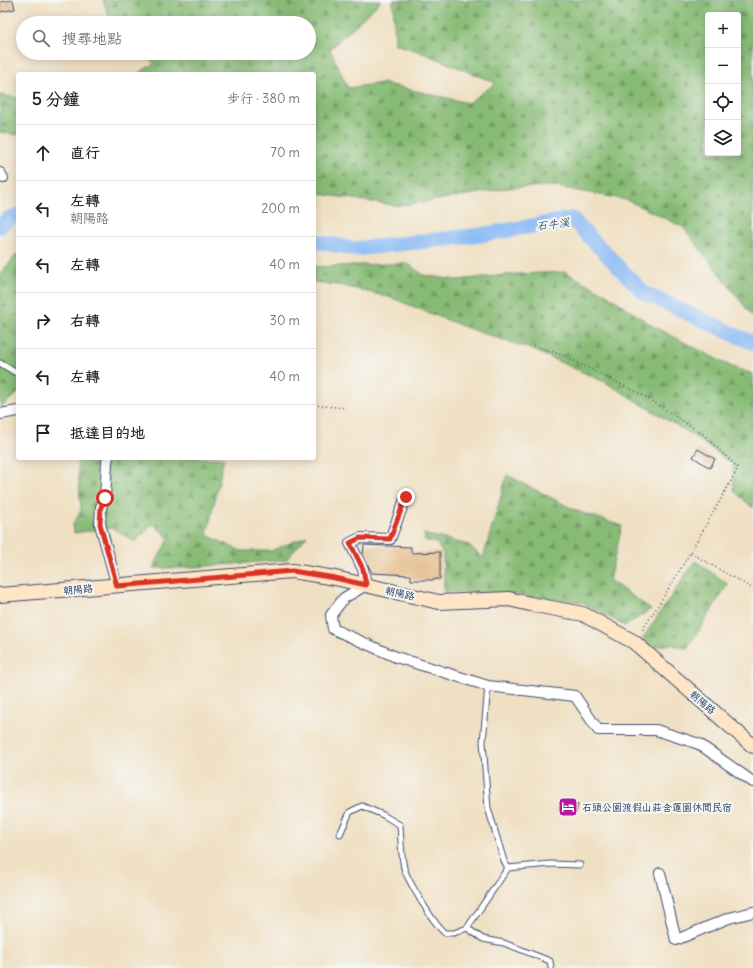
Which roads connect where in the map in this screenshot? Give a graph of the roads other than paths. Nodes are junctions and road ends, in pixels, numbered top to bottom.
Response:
1 (0, 362) edge
2 (16, 373) edge
3 (16, 411) edge
4 (0, 414) edge
5 (108, 460) edge
6 (406, 497) dead end
7 (366, 585) junction
8 (117, 586) junction
9 (0, 595) edge
10 (488, 686) junction
11 (753, 746) edge
12 (753, 782) edge
13 (340, 834) dead end
14 (580, 865) dead end
15 (508, 868) junction
16 (660, 873) dead end
17 (753, 912) edge
18 (467, 928) junction
19 (551, 968) edge

1 - 2 lane
3 - 4 street
5 - 8 street
6 - 7 street
7 - 8 main road, 朝陽路
7 - 10 street
7 - 11 main road, 朝陽路
8 - 9 main road, 朝陽路
10 - 12 street
10 - 15 lane
13 - 18 lane
14 - 15 lane
15 - 18 lane
16 - 17 street
18 - 19 lane

